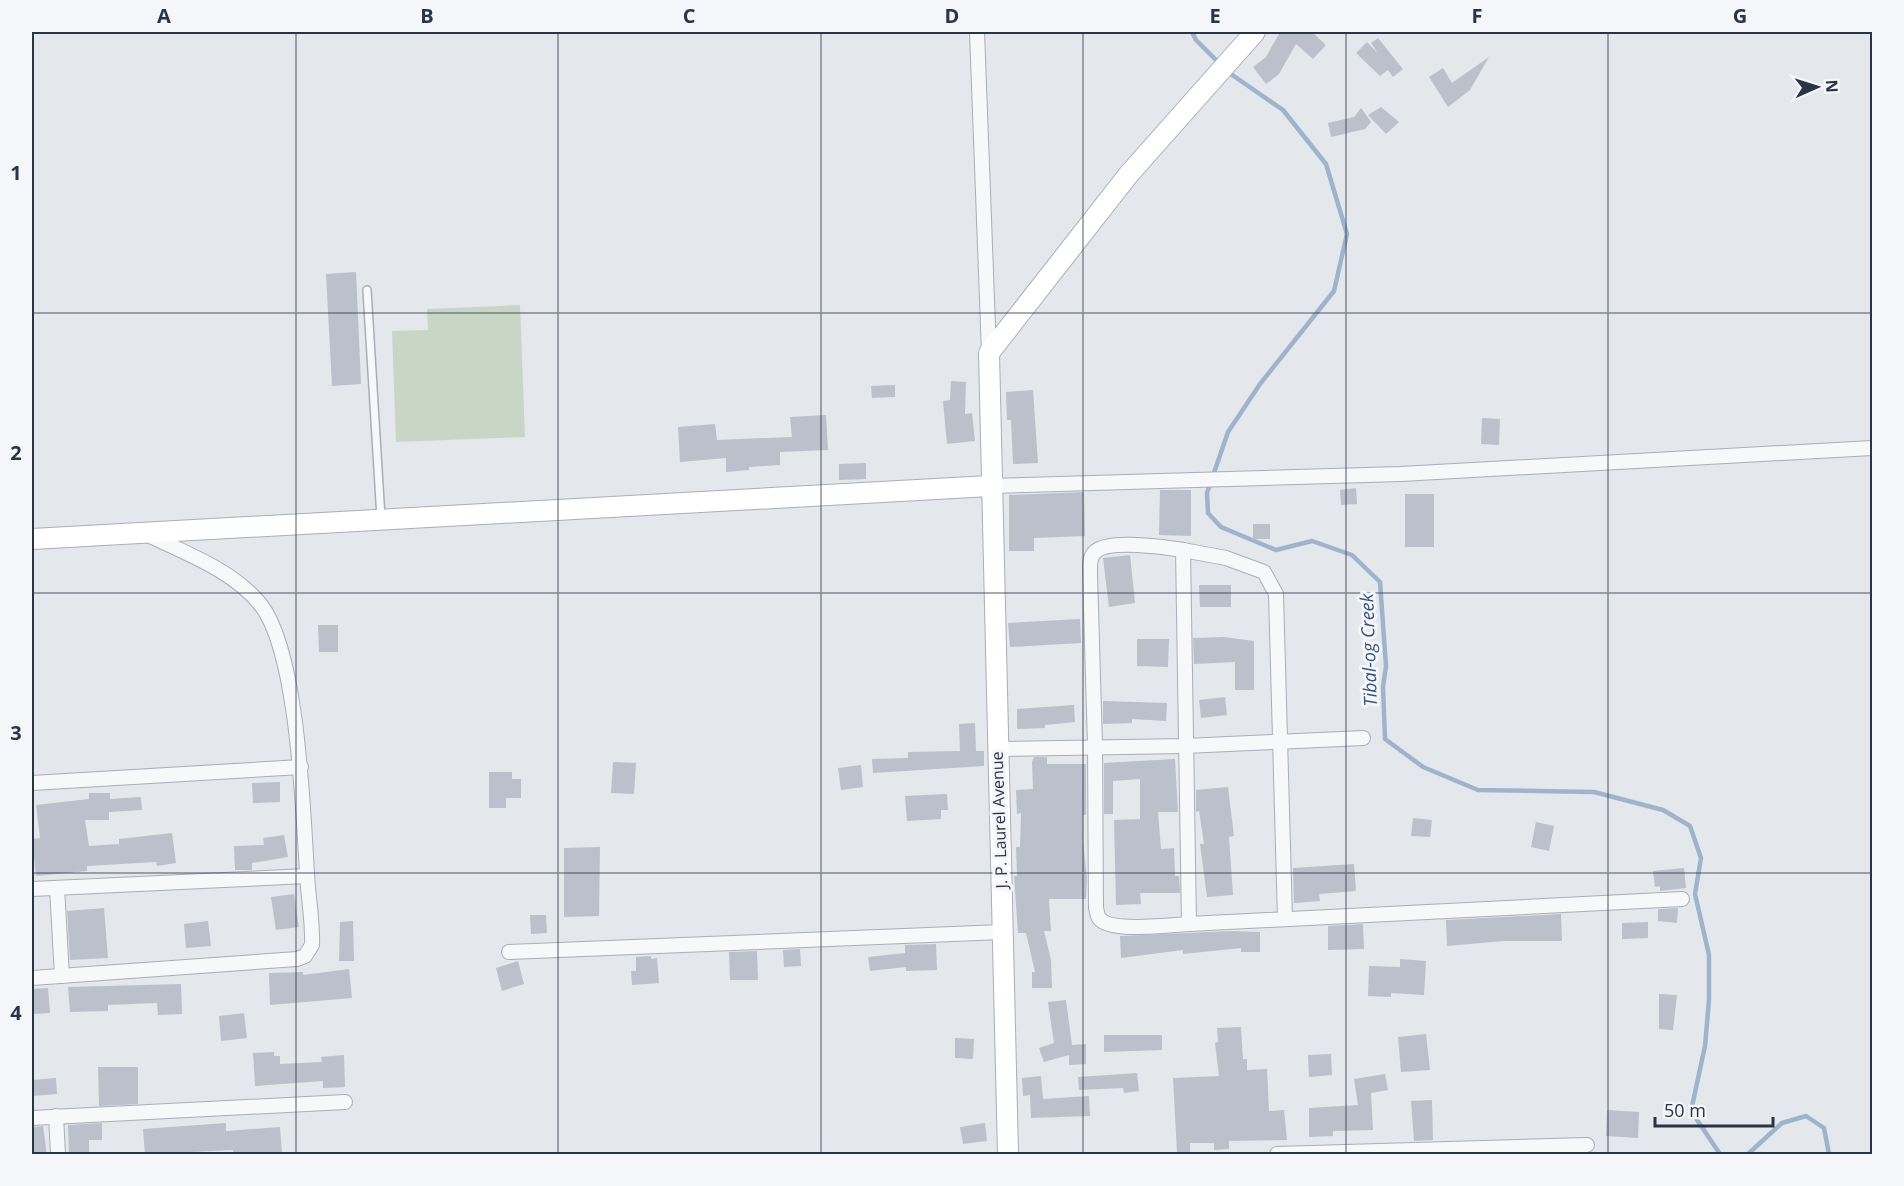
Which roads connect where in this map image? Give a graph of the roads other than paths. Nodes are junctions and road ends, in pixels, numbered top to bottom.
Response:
1 (977, 32) edge
2 (1255, 32) edge
3 (367, 290) dead end
4 (989, 353) junction
5 (1872, 448) edge
6 (990, 486) junction
7 (381, 519) junction
8 (144, 533) junction
9 (32, 539) edge
10 (1184, 550) junction
11 (1363, 738) dead end
12 (1280, 742) junction
13 (1095, 746) junction
14 (1185, 746) junction
15 (997, 749) junction
16 (301, 767) junction
17 (32, 783) edge
18 (307, 876) junction
19 (57, 888) junction
20 (32, 889) edge
21 (1682, 899) dead end
22 (1285, 919) junction
23 (1189, 924) junction
24 (1002, 932) junction
25 (509, 952) dead end
26 (62, 976) junction
27 (32, 978) edge
28 (345, 1102) dead end
29 (56, 1116) junction
30 (32, 1118) edge
31 (1587, 1145) dead end
32 (58, 1155) edge
33 (1008, 1155) edge
34 (1277, 1155) edge

1 - 4 street
2 - 4 street
3 - 7 lane
4 - 6 street, J. P. Laurel Avenue
5 - 6 street
6 - 7 street
6 - 15 street, J. P. Laurel Avenue
7 - 8 street
8 - 9 street
8 - 16 street
10 - 12 street
10 - 13 street
10 - 14 street
11 - 12 street
12 - 14 street
12 - 22 street
13 - 14 street
13 - 15 street
13 - 23 street
14 - 23 street
15 - 24 street, J. P. Laurel Avenue
16 - 17 street
16 - 18 street
18 - 19 street
18 - 26 street
19 - 20 street
19 - 26 street
21 - 22 street
22 - 23 street
24 - 25 street
24 - 33 street, J. P. Laurel Avenue
26 - 27 street
28 - 29 street
29 - 30 street
29 - 32 street
31 - 34 street

